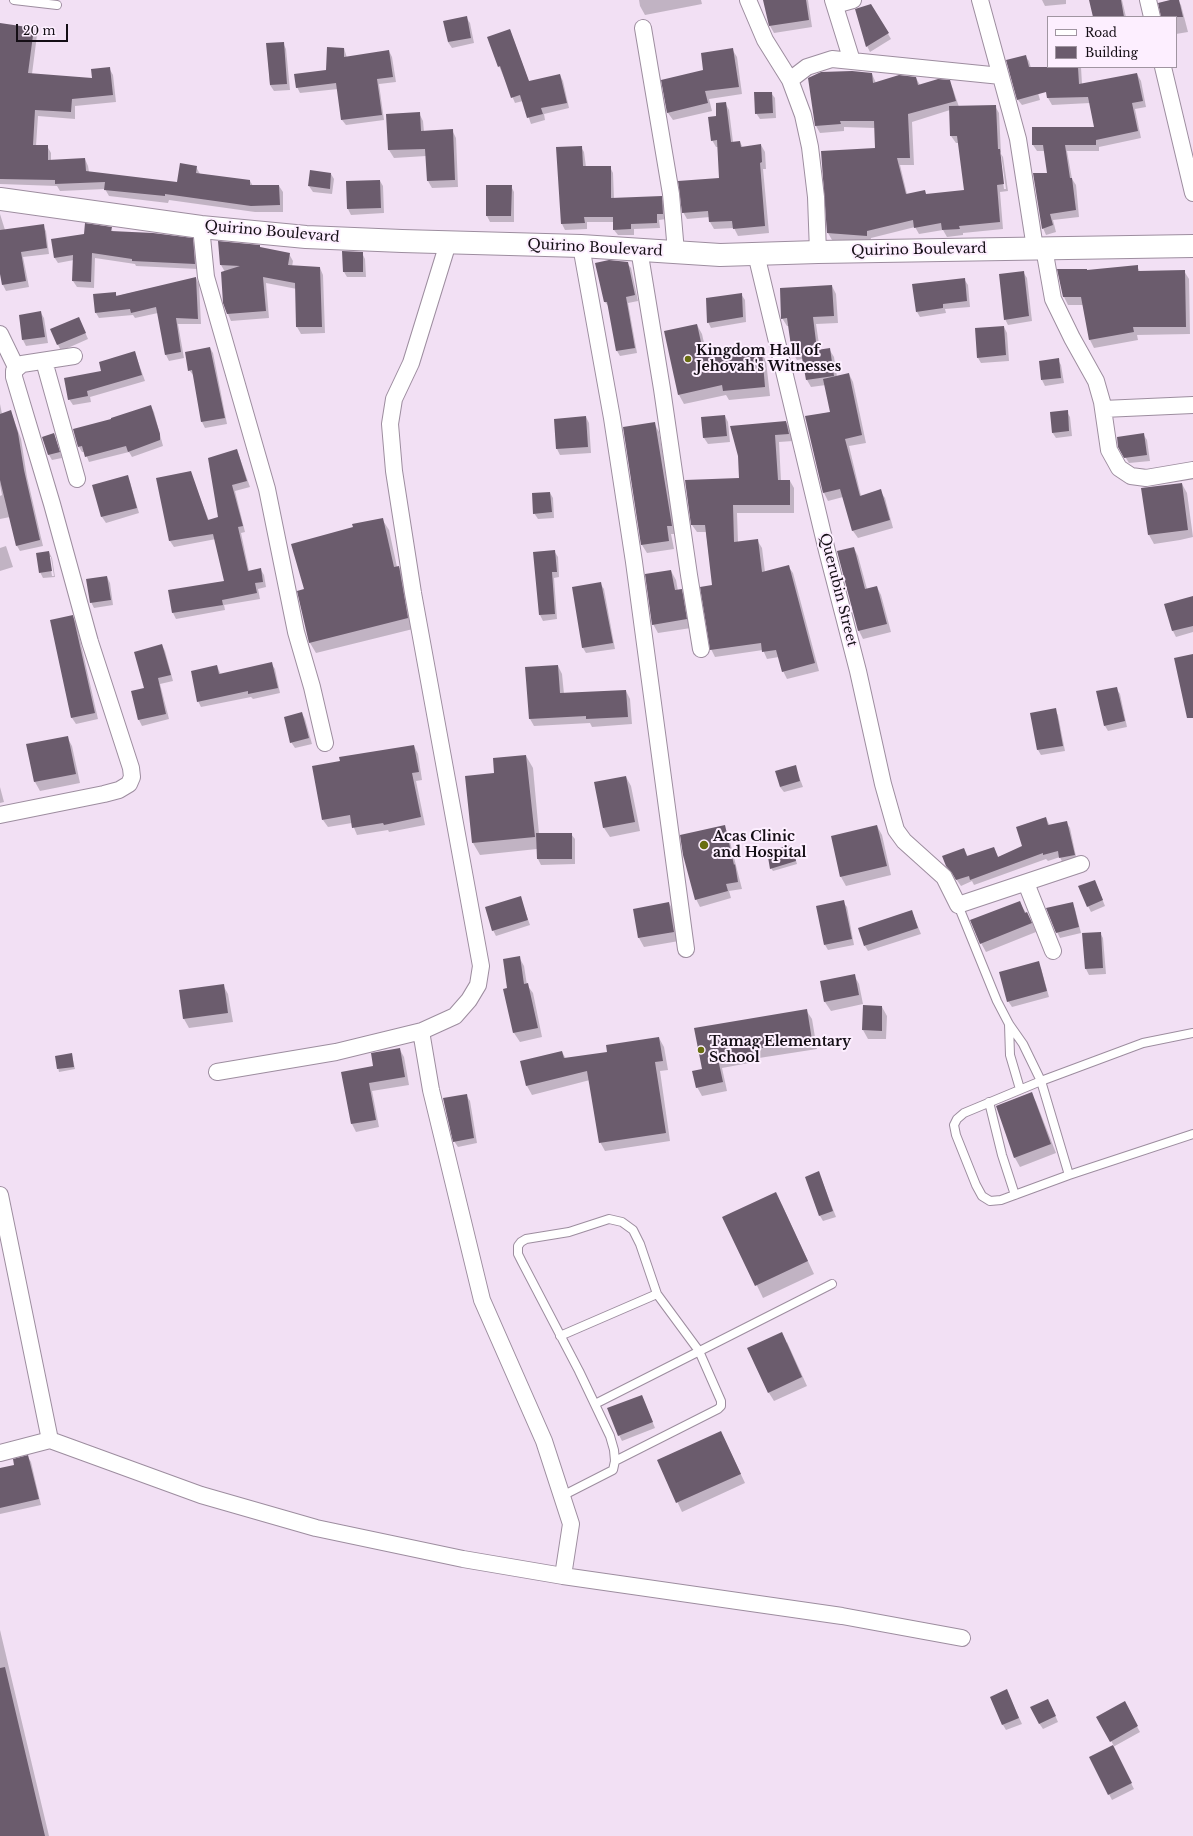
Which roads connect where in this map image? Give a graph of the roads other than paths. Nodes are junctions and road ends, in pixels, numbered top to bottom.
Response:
1 (14, 0) edge
2 (748, 0) edge
3 (853, 0) edge
4 (980, 0) edge
5 (1148, 0) edge
6 (834, 2) edge
7 (57, 5) dead end
8 (1152, 16) edge
9 (643, 28) dead end
10 (852, 61) junction
11 (1163, 68) edge
12 (1001, 76) junction
13 (790, 80) junction
14 (1193, 193) edge
15 (0, 199) edge
16 (201, 227) junction
17 (448, 243) junction
18 (582, 246) junction
19 (1193, 246) edge
20 (1040, 248) junction
21 (639, 250) junction
22 (676, 252) junction
23 (818, 252) junction
24 (756, 254) junction
25 (0, 334) edge
26 (74, 356) dead end
27 (44, 361) junction
28 (16, 367) junction
29 (1193, 404) edge
30 (1103, 409) junction
31 (1193, 470) edge
32 (77, 478) dead end
33 (701, 648) dead end
34 (325, 743) dead end
35 (0, 815) edge
36 (1081, 864) dead end
37 (1026, 883) junction
38 (958, 905) junction
39 (686, 949) dead end
40 (1053, 950) dead end
41 (1009, 1024) junction
42 (422, 1031) junction
43 (1193, 1033) edge
44 (216, 1072) dead end
45 (1041, 1081) junction
46 (1020, 1089) junction
47 (989, 1102) junction
48 (1193, 1134) edge
49 (1070, 1175) junction
50 (0, 1195) edge
51 (1015, 1195) junction
52 (832, 1284) dead end
53 (657, 1294) junction
54 (560, 1336) junction
55 (699, 1351) junction
56 (595, 1404) junction
57 (50, 1440) junction
58 (0, 1453) edge
59 (615, 1461) junction
60 (562, 1496) junction
61 (563, 1576) junction
62 (962, 1638) dead end

1 - 7 lane
2 - 13 street
3 - 6 street
4 - 12 street
5 - 8 street
6 - 10 street
9 - 22 street
10 - 12 street
10 - 13 street
11 - 14 street
12 - 20 street
13 - 23 street
15 - 16 main road, Quirino Boulevard
16 - 17 main road, Quirino Boulevard
16 - 34 street
17 - 18 main road, Quirino Boulevard
17 - 42 street
18 - 21 main road, Quirino Boulevard
18 - 39 street
19 - 20 main road, Quirino Boulevard
20 - 23 main road, Quirino Boulevard
20 - 30 street
21 - 22 main road, Quirino Boulevard
21 - 33 street
22 - 24 main road, Quirino Boulevard
23 - 24 main road, Quirino Boulevard
24 - 38 street, Querubin Street
25 - 28 street
26 - 27 street
27 - 28 street
27 - 32 street
28 - 35 street
29 - 30 street
30 - 31 street
36 - 37 street
37 - 38 street
37 - 40 street
38 - 41 lane
41 - 45 lane
41 - 46 lane
42 - 44 street
42 - 60 street
43 - 45 lane
45 - 46 lane
45 - 49 lane
46 - 47 lane
47 - 51 lane
47 - 51 lane
48 - 49 lane
49 - 51 lane
50 - 57 street
52 - 55 lane
53 - 54 lane
53 - 54 lane
53 - 55 lane
54 - 56 lane
55 - 56 lane
55 - 59 lane
56 - 59 lane
57 - 58 street
57 - 61 street
59 - 60 lane
60 - 61 street
61 - 62 street

